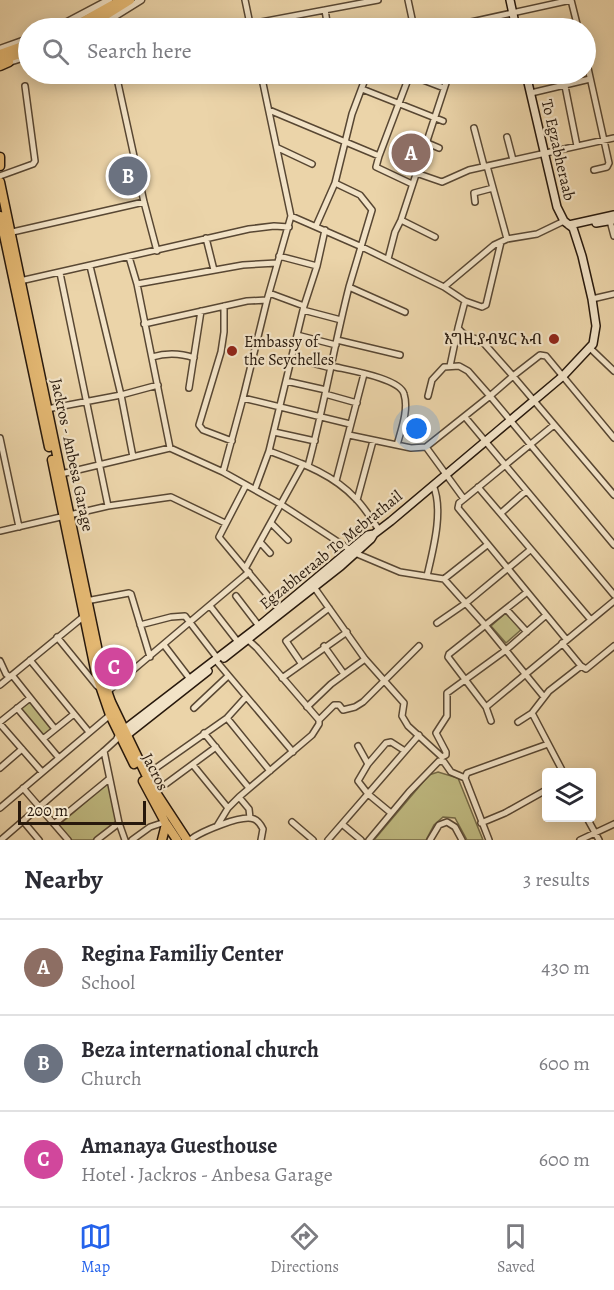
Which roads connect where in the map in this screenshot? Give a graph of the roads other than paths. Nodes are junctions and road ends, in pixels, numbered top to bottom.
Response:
1 (109, 0) edge
2 (120, 0) edge
3 (130, 0) edge
4 (141, 0) edge
5 (245, 0) edge
6 (378, 0) edge
7 (408, 0) edge
8 (510, 0) edge
9 (572, 0) edge
10 (542, 3) edge
11 (325, 10) junction
12 (513, 14) junction
13 (75, 18) edge
14 (88, 18) edge
15 (100, 18) edge
16 (115, 18) edge
17 (249, 18) edge
18 (288, 18) edge
19 (326, 18) edge
20 (412, 18) edge
21 (500, 18) edge
22 (514, 18) edge
23 (576, 18) edge
24 (18, 43) edge
25 (18, 48) edge
26 (0, 49) edge
27 (0, 54) edge
28 (5, 61) edge
29 (0, 66) edge
30 (118, 84) edge
31 (263, 84) edge
32 (364, 84) edge
33 (407, 84) edge
34 (434, 84) edge
35 (445, 84) edge
36 (529, 84) edge
37 (572, 84) edge
38 (591, 84) edge
39 (25, 86) dead end
40 (565, 86) junction
41 (444, 88) junction
42 (362, 89) junction
43 (531, 93) junction
44 (400, 104) junction
45 (269, 110) junction
46 (434, 116) junction
47 (443, 122) dead end
48 (474, 128) dead end
49 (507, 136) dead end
50 (614, 138) edge
51 (345, 140) junction
52 (604, 140) junction
53 (425, 142) junction
54 (577, 146) junction
55 (278, 148) junction
56 (439, 148) dead end
57 (544, 153) junction
58 (379, 156) junction
59 (0, 157) edge
60 (513, 160) junction
61 (312, 164) dead end
62 (0, 166) edge
63 (485, 166) junction
64 (594, 170) dead end
65 (416, 172) junction
66 (0, 176) edge
67 (0, 182) edge
68 (335, 183) junction
69 (412, 184) junction
70 (493, 188) junction
71 (144, 202) junction
72 (475, 202) dead end
73 (0, 216) edge
74 (291, 216) junction
75 (612, 218) edge
76 (401, 220) junction
77 (568, 225) junction
78 (316, 226) junction
79 (288, 227) junction
80 (325, 230) junction
81 (6, 233) junction
82 (614, 236) edge
83 (435, 237) dead end
84 (206, 238) junction
85 (504, 240) junction
86 (362, 247) junction
87 (157, 251) junction
88 (279, 256) junction
89 (129, 257) junction
90 (4, 258) edge
91 (387, 259) junction
92 (277, 263) junction
93 (90, 266) junction
94 (317, 266) junction
95 (214, 270) junction
96 (60, 273) junction
97 (20, 282) junction
98 (137, 284) junction
99 (349, 287) junction
100 (444, 287) junction
101 (269, 293) junction
102 (614, 294) edge
103 (592, 299) junction
104 (267, 300) junction
105 (465, 301) junction
106 (224, 306) junction
107 (304, 308) junction
108 (201, 311) junction
109 (405, 312) dead end
110 (341, 320) junction
111 (144, 324) junction
112 (458, 328) junction
113 (297, 335) junction
114 (337, 343) junction
115 (30, 344) junction
116 (591, 348) junction
117 (400, 356) dead end
118 (152, 357) junction
119 (194, 358) junction
120 (292, 358) junction
121 (331, 366) junction
122 (450, 366) junction
123 (614, 371) edge
124 (364, 374) junction
125 (513, 376) junction
126 (563, 376) junction
127 (286, 381) junction
128 (158, 385) junction
129 (189, 388) dead end
130 (325, 392) junction
131 (121, 395) junction
132 (428, 396) dead end
133 (490, 396) junction
134 (243, 398) junction
135 (86, 400) junction
136 (534, 401) junction
137 (357, 403) junction
138 (280, 407) junction
139 (47, 409) junction
140 (322, 416) junction
141 (465, 417) junction
142 (511, 421) junction
143 (351, 424) junction
144 (554, 425) junction
145 (274, 432) junction
146 (349, 435) junction
147 (0, 438) edge
148 (614, 438) edge
149 (231, 441) junction
150 (315, 441) junction
151 (373, 441) junction
152 (486, 442) junction
153 (397, 445) junction
154 (530, 445) junction
155 (426, 447) junction
156 (171, 448) junction
157 (269, 451) junction
158 (133, 457) junction
159 (100, 464) junction
160 (305, 465) junction
161 (505, 465) junction
162 (223, 472) junction
163 (61, 474) junction
164 (446, 474) junction
165 (336, 481) junction
166 (246, 485) junction
167 (433, 485) junction
168 (478, 487) junction
169 (255, 489) junction
170 (526, 491) junction
171 (614, 495) edge
172 (464, 499) junction
173 (357, 500) junction
174 (282, 505) junction
175 (108, 506) junction
176 (501, 513) junction
177 (66, 516) junction
178 (225, 523) junction
179 (270, 523) junction
180 (20, 526) junction
181 (0, 531) edge
182 (377, 532) junction
183 (288, 540) dead end
184 (260, 542) junction
185 (487, 545) junction
186 (614, 545) edge
187 (530, 550) junction
188 (353, 552) junction
189 (270, 553) dead end
190 (507, 569) junction
191 (247, 570) junction
192 (430, 577) junction
193 (444, 579) junction
194 (314, 587) junction
195 (526, 593) junction
196 (614, 595) edge
197 (236, 596) dead end
198 (86, 601) junction
199 (614, 601) edge
200 (466, 603) junction
201 (210, 606) junction
202 (329, 608) junction
203 (279, 609) junction
204 (506, 609) junction
205 (83, 616) junction
206 (545, 616) junction
207 (591, 620) junction
208 (437, 623) dead end
209 (190, 624) junction
210 (140, 625) junction
211 (259, 626) junction
212 (486, 626) junction
213 (347, 632) junction
214 (527, 632) junction
215 (57, 637) junction
216 (246, 639) junction
217 (564, 641) junction
218 (238, 642) junction
219 (164, 645) junction
220 (324, 646) junction
221 (419, 646) dead end
222 (614, 646) edge
223 (506, 650) junction
224 (150, 657) junction
225 (365, 659) junction
226 (30, 660) junction
227 (0, 661) edge
228 (218, 661) junction
229 (301, 663) junction
230 (581, 666) junction
231 (344, 674) junction
232 (526, 674) junction
233 (11, 676) junction
234 (228, 676) junction
235 (282, 678) junction
236 (190, 679) junction
237 (466, 680) junction
238 (383, 681) junction
239 (0, 685) edge
240 (104, 691) junction
241 (246, 697) junction
242 (30, 698) junction
243 (544, 698) junction
244 (307, 707) junction
245 (486, 707) junction
246 (17, 708) junction
247 (194, 708) dead end
248 (74, 714) junction
249 (532, 714) junction
250 (110, 715) junction
251 (227, 718) junction
252 (319, 720) junction
253 (491, 721) dead end
254 (518, 722) dead end
255 (1, 726) edge
256 (55, 729) junction
257 (89, 732) junction
258 (204, 733) junction
259 (419, 735) junction
260 (122, 736) junction
261 (43, 739) junction
262 (548, 744) junction
263 (358, 746) dead end
264 (216, 747) junction
265 (22, 749) junction
266 (104, 751) junction
267 (293, 752) junction
268 (405, 752) junction
269 (59, 758) junction
270 (442, 759) junction
271 (368, 764) junction
272 (193, 765) junction
273 (0, 768) edge
274 (560, 768) edge
275 (270, 771) junction
276 (42, 772) junction
277 (146, 775) junction
278 (465, 778) junction
279 (108, 779) junction
280 (22, 788) junction
281 (249, 788) junction
282 (542, 792) edge
283 (152, 793) junction
284 (368, 794) junction
285 (239, 797) junction
286 (0, 807) edge
287 (39, 807) junction
288 (228, 808) junction
289 (391, 813) junction
290 (250, 818) junction
291 (23, 821) junction
292 (292, 822) dead end
293 (589, 822) edge
294 (119, 823) junction
295 (165, 823) junction
296 (481, 823) junction
297 (54, 824) junction
298 (342, 824) junction
299 (614, 824) edge
300 (217, 826) junction
301 (595, 832) junction
302 (8, 838) edge
303 (181, 839) edge
304 (1, 840) edge
305 (39, 840) edge
306 (68, 840) edge
307 (97, 840) edge
308 (125, 840) edge
309 (132, 840) edge
310 (162, 840) edge
311 (261, 840) edge
312 (312, 840) edge
313 (328, 840) edge
314 (361, 840) edge
315 (369, 840) edge
316 (430, 840) edge
317 (462, 840) edge
318 (489, 840) edge
319 (580, 840) edge
320 (599, 840) edge

1 - 13 street
2 - 14 main road
3 - 15 main road
4 - 16 street
5 - 17 street
6 - 11 street
7 - 20 street
8 - 12 main road
9 - 10 street
9 - 23 street
10 - 12 street
11 - 18 street
11 - 19 street
12 - 21 street
12 - 22 main road
24 - 26 street
25 - 27 main road
28 - 29 main road
30 - 71 street
31 - 45 street
32 - 42 street
33 - 44 street
34 - 41 street
35 - 41 street
36 - 43 main road, To Egzabheraab
37 - 40 street
38 - 52 street
39 - 66 street
40 - 43 street
40 - 54 street
41 - 46 street
42 - 44 street
42 - 51 street
43 - 57 main road, To Egzabheraab
44 - 46 street
44 - 58 street
45 - 51 street
45 - 55 street
46 - 47 street
46 - 53 street
48 - 63 street
49 - 60 street
50 - 52 street
51 - 58 street
51 - 68 street
52 - 54 street
52 - 64 street
53 - 56 street
53 - 65 street
54 - 57 street
55 - 61 street
55 - 74 street
57 - 60 street
57 - 77 main road, To Egzabheraab
58 - 69 street
59 - 62 main road
60 - 63 street
63 - 65 street
63 - 70 street
65 - 69 street
67 - 81 main road, Jackros - Anbesa Garage
68 - 78 street
68 - 86 street
69 - 76 street
70 - 72 street
70 - 85 street
71 - 81 street
71 - 87 street
73 - 81 main road
74 - 78 street
74 - 79 street
75 - 77 main road
75 - 82 street
76 - 83 street
76 - 91 street
77 - 85 street
77 - 103 main road, To Egzabheraab
78 - 80 street
79 - 84 street
79 - 88 street
80 - 86 street
80 - 94 street
81 - 90 main road
81 - 97 main road, Jackros - Anbesa Garage
84 - 87 street
84 - 95 street
85 - 100 street
85 - 105 street
86 - 91 street
86 - 99 street
87 - 89 street
88 - 92 street
88 - 94 street
89 - 93 street
89 - 98 street
90 - 115 main road
91 - 100 street
92 - 95 street
92 - 101 street
93 - 96 street
93 - 131 street
94 - 107 street
95 - 98 street
96 - 97 street
96 - 135 street
97 - 115 main road, Jackros - Anbesa Garage
98 - 111 street
99 - 109 street
99 - 110 street
100 - 105 street
101 - 104 street
101 - 107 street
102 - 103 street
103 - 116 main road, To Egzabheraab
104 - 106 street
104 - 134 street
105 - 112 street
106 - 108 street
106 - 149 street
107 - 110 street
107 - 113 street
108 - 111 street
108 - 119 street
110 - 114 street
111 - 118 street
112 - 122 street
112 - 125 street
113 - 114 street
113 - 120 street
114 - 117 street
114 - 121 street
115 - 139 main road, Jackros - Anbesa Garage
115 - 177 main road
116 - 123 street
116 - 126 main road
118 - 119 street
118 - 128 street
119 - 129 street
120 - 121 street
120 - 127 street
121 - 124 street
121 - 130 street
122 - 132 street
122 - 133 street
124 - 137 street
124 - 153 street
125 - 126 street
125 - 133 street
125 - 136 street
126 - 136 main road, Egzabheraab To Mebrathail
126 - 148 street
127 - 130 street
127 - 138 street
128 - 131 street
128 - 156 street
130 - 137 street
130 - 140 street
131 - 135 street
131 - 158 street
133 - 141 street
133 - 142 street
134 - 138 street
134 - 149 street
135 - 139 street
135 - 159 street
136 - 142 main road, Egzabheraab To Mebrathail
136 - 144 street
137 - 143 street
138 - 140 street
138 - 145 street
139 - 163 main road, Jackros - Anbesa Garage
140 - 143 street
140 - 150 street
141 - 152 street
141 - 155 street
142 - 152 main road, Egzabheraab To Mebrathail
142 - 154 street
143 - 146 street
144 - 154 street
144 - 171 street
145 - 150 street
145 - 157 street
146 - 151 street
146 - 165 street
147 - 180 street
149 - 162 street
150 - 160 street
151 - 153 street
151 - 173 street
152 - 161 street
152 - 164 main road, Egzabheraab To Mebrathail
153 - 155 street
154 - 161 street
154 - 186 street
155 - 164 street
156 - 158 street
156 - 162 street
157 - 160 street
157 - 169 street
158 - 159 street
159 - 163 street
159 - 175 street
160 - 165 street
160 - 174 street
161 - 168 street
161 - 170 street
162 - 166 street
163 - 177 main road, Jackros - Anbesa Garage
164 - 167 main road, Egzabheraab To Mebrathail
164 - 172 street
165 - 173 street
166 - 169 street
166 - 178 street
167 - 182 main road, Egzabheraab To Mebrathail
167 - 192 street
168 - 172 street
168 - 176 street
169 - 174 street
170 - 176 street
170 - 196 street
172 - 185 street
173 - 182 street
174 - 179 street
174 - 188 street
175 - 177 street
175 - 178 street
176 - 187 street
177 - 180 street
177 - 198 main road, Jackros - Anbesa Garage
177 - 205 main road
178 - 191 street
179 - 183 street
179 - 184 street
180 - 181 street
182 - 188 main road, Egzabheraab To Mebrathail
184 - 189 street
184 - 191 street
185 - 190 street
185 - 193 street
187 - 190 street
187 - 207 street
188 - 192 street
188 - 194 main road
188 - 203 main road, Egzabheraab To Mebrathail
190 - 195 street
190 - 200 street
191 - 201 street
191 - 203 street
192 - 193 street
193 - 200 street
194 - 202 street
194 - 216 main road
195 - 204 street
195 - 206 street
197 - 211 street
198 - 210 street
198 - 240 main road, Jackros - Anbesa Garage
199 - 207 street
200 - 208 street
200 - 212 street
201 - 209 street
201 - 218 street
202 - 213 street
202 - 229 street
203 - 211 main road, Egzabheraab To Mebrathail
204 - 212 street
204 - 214 street
205 - 215 street
205 - 240 main road
206 - 214 street
206 - 217 street
207 - 217 street
209 - 210 street
209 - 219 street
209 - 228 street
210 - 224 street
211 - 216 main road, Egzabheraab To Mebrathail
212 - 223 street
212 - 237 street
213 - 220 street
213 - 225 street
214 - 223 street
215 - 226 street
215 - 240 street
216 - 218 main road, Egzabheraab To Mebrathail
216 - 228 main road
216 - 235 street
217 - 230 street
217 - 232 street
218 - 228 main road, Egzabheraab To Mebrathail
219 - 224 street
219 - 236 street
220 - 229 street
220 - 231 street
221 - 238 street
222 - 230 street
223 - 232 street
223 - 237 street
224 - 240 street
225 - 231 street
225 - 238 street
226 - 233 street
226 - 248 street
227 - 233 street
228 - 234 street
228 - 236 main road, Egzabheraab To Mebrathail
228 - 260 main road
229 - 235 street
230 - 243 street
231 - 244 street
232 - 243 street
232 - 245 street
233 - 239 street
233 - 242 street
234 - 241 street
234 - 247 street
235 - 244 street
236 - 260 main road, Egzabheraab To Mebrathail
237 - 245 street
237 - 270 street
238 - 252 street
238 - 259 street
240 - 250 main road, Jacros
240 - 260 main road, Jackros - Anbesa Garage
241 - 251 street
241 - 267 street
242 - 246 street
242 - 256 street
243 - 249 street
244 - 252 street
245 - 253 street
246 - 255 street
246 - 261 street
248 - 256 street
248 - 257 street
249 - 254 street
249 - 262 street
250 - 257 street
250 - 260 main road, Jacros
251 - 258 street
251 - 275 street
252 - 267 street
255 - 265 street
256 - 261 street
257 - 269 street
258 - 264 street
258 - 277 street
259 - 268 street
259 - 270 street
260 - 266 street, Egzabheraab To Mebrathail
260 - 277 main road, Jacros
260 - 283 main road, Jacros
261 - 269 street
262 - 274 street
262 - 278 street
263 - 271 street
264 - 272 street
264 - 281 street
265 - 273 street
265 - 276 street
266 - 279 street
266 - 287 street, Egzabheraab To Mebrathail
267 - 275 street
268 - 271 street
268 - 284 street
269 - 276 street
270 - 278 street
270 - 289 street
271 - 284 street
272 - 283 street
272 - 288 street
275 - 281 street
276 - 280 street
277 - 283 main road, Jacros
278 - 296 street
279 - 294 street
279 - 297 street
280 - 286 street
280 - 287 street
281 - 285 street
282 - 296 street
283 - 295 main road, Jacros
283 - 303 main road, Jacros
284 - 289 street
284 - 298 street
285 - 288 street
285 - 290 street
287 - 291 street, Egzabheraab To Mebrathail
287 - 297 street
288 - 300 street
289 - 315 street
290 - 300 street
290 - 311 street
291 - 302 street, Egzabheraab To Mebrathail
291 - 305 street
292 - 312 street
293 - 301 street
294 - 307 street
294 - 308 street
295 - 303 main road, Jacros
295 - 309 street
295 - 310 main road
296 - 318 street
297 - 306 street
298 - 313 street
298 - 314 street
299 - 301 street
300 - 303 street
301 - 319 street
301 - 320 street
302 - 304 street, Egzabheraab To Mebrathail
316 - 317 street

